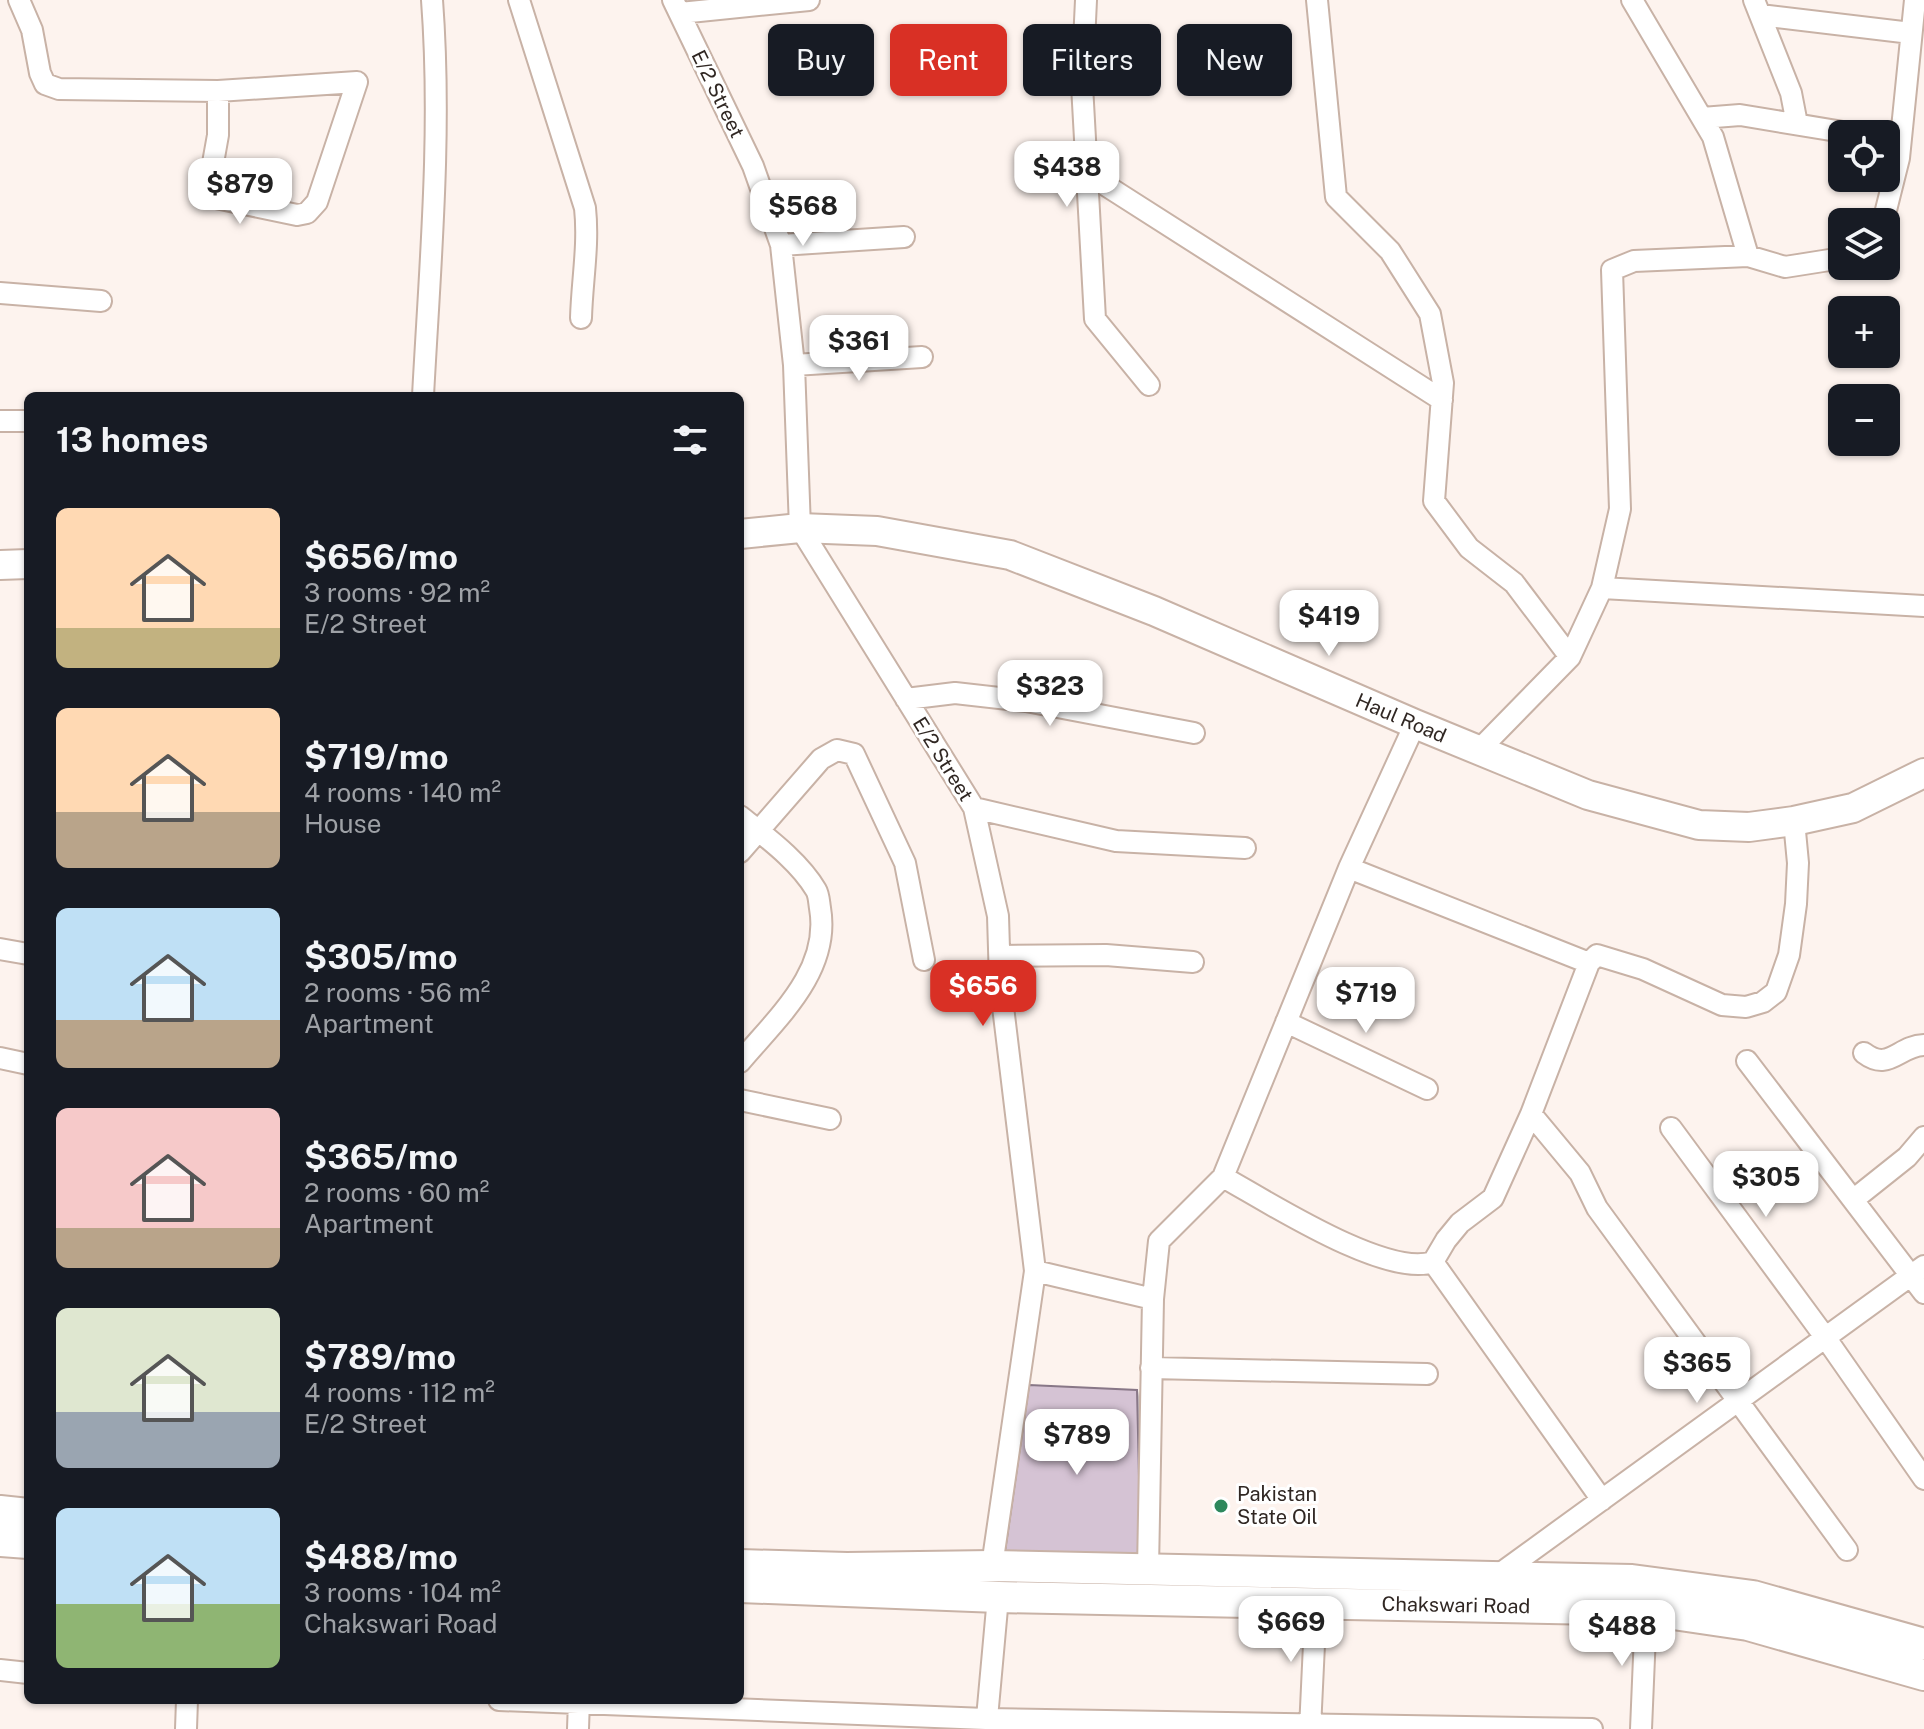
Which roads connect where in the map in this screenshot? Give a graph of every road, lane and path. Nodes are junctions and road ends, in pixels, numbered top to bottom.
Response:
1 (19, 0) edge
2 (432, 0) edge
3 (519, 0) edge
4 (809, 0) edge
5 (1086, 0) edge
6 (1317, 0) edge
7 (1632, 0) edge
8 (1915, 0) edge
9 (676, 7) edge
10 (1757, 8) edge
11 (1911, 33) junction
12 (218, 91) junction
13 (1702, 118) junction
14 (1896, 120) edge
15 (1797, 124) junction
16 (1828, 129) edge
17 (1088, 174) junction
18 (904, 237) dead end
19 (781, 245) junction
20 (1748, 256) junction
21 (1828, 260) edge
22 (0, 293) edge
23 (101, 301) dead end
24 (581, 318) dead end
25 (922, 357) dead end
26 (794, 365) junction
27 (1149, 385) dead end
28 (423, 392) edge
29 (1442, 400) junction
30 (0, 421) edge
31 (24, 421) edge
32 (800, 528) junction
33 (744, 534) edge
34 (24, 564) edge
35 (0, 565) edge
36 (1602, 588) junction
37 (1924, 606) edge
38 (1570, 657) junction
39 (906, 699) junction
40 (1415, 724) junction
41 (1194, 733) dead end
42 (1479, 750) junction
43 (1924, 773) edge
44 (974, 808) junction
45 (744, 819) edge
46 (1794, 821) junction
47 (758, 831) junction
48 (744, 847) edge
49 (1245, 848) dead end
50 (1349, 868) junction
51 (0, 949) edge
52 (24, 953) edge
53 (1000, 956) junction
54 (924, 960) dead end
55 (1193, 962) dead end
56 (1589, 963) junction
57 (1286, 1022) junction
58 (1924, 1045) edge
59 (1864, 1053) dead end
60 (744, 1057) edge
61 (0, 1058) edge
62 (1747, 1061) dead end
63 (24, 1063) edge
64 (1427, 1089) dead end
65 (744, 1101) edge
66 (1531, 1114) junction
67 (830, 1119) dead end
68 (1671, 1128) dead end
69 (1924, 1137) edge
70 (1223, 1177) junction
71 (1853, 1200) junction
72 (1433, 1262) junction
73 (1918, 1270) edge
74 (1035, 1271) junction
75 (1924, 1293) edge
76 (1153, 1299) junction
77 (1825, 1337) junction
78 (1151, 1368) junction
79 (1427, 1374) dead end
80 (1740, 1402) junction
81 (1924, 1479) edge
82 (1602, 1500) junction
83 (0, 1511) edge
84 (24, 1514) edge
85 (0, 1541) edge
86 (24, 1543) edge
87 (1847, 1550) dead end
88 (744, 1565) edge
89 (992, 1566) junction
90 (1148, 1569) junction
91 (1494, 1578) junction
92 (744, 1587) edge
93 (998, 1597) junction
94 (1316, 1602) junction
95 (1646, 1610) junction
96 (1924, 1644) edge
97 (0, 1670) edge
98 (24, 1673) edge
99 (1924, 1675) edge
100 (187, 1704) edge
101 (579, 1704) edge
102 (616, 1704) edge
103 (986, 1724) edge
104 (1310, 1727) edge
105 (186, 1729) edge
106 (578, 1729) edge
107 (1592, 1729) edge
108 (1641, 1729) edge

1 - 12 street
2 - 28 street
3 - 24 street
4 - 9 street
5 - 17 street
6 - 29 street
7 - 13 street
8 - 11 street
9 - 19 street, E/2 Street
10 - 11 street
10 - 15 street
11 - 14 street
12 - 12 street
13 - 15 street
13 - 20 street
15 - 16 street
17 - 27 street
17 - 29 street
18 - 19 street
19 - 26 street, E/2 Street
20 - 21 street
20 - 36 street
22 - 23 street
25 - 26 street
26 - 32 street, E/2 Street
29 - 38 street
30 - 31 street
32 - 33 main road, Haul Road
32 - 39 street, E/2 Street
32 - 40 main road, Haul Road
34 - 35 main road
36 - 37 street
36 - 38 street
38 - 42 street
39 - 41 street
39 - 44 street, E/2 Street
40 - 42 main road, Haul Road
40 - 50 street
42 - 46 main road, Haul Road
43 - 46 main road, Haul Road
44 - 49 street
44 - 53 street, E/2 Street
45 - 47 street
46 - 56 street
47 - 48 street
47 - 54 street
47 - 60 street
50 - 56 street
50 - 57 street
51 - 52 street
53 - 55 street
53 - 74 street, E/2 Street
56 - 66 street
57 - 64 street
57 - 70 street
58 - 59 street
61 - 63 street
62 - 71 street
65 - 67 street
66 - 72 street
66 - 80 street
68 - 77 street
69 - 71 street
70 - 72 street
70 - 76 street
71 - 73 street
72 - 82 street
73 - 75 street
73 - 77 street
74 - 76 street
74 - 89 street, E/2 Street
76 - 78 street
77 - 80 street
77 - 81 street
78 - 79 street
78 - 90 street
80 - 82 street
80 - 87 street
82 - 91 street
83 - 84 main road
85 - 86 main road
88 - 89 main road, Chakswari Road
89 - 90 main road, Chakswari Road
90 - 91 main road, Chakswari Road
91 - 96 main road, Chakswari Road
92 - 93 main road, Chakswari Road
93 - 94 main road, Chakswari Road
93 - 103 street
94 - 95 main road, Chakswari Road
94 - 104 street
95 - 99 main road, Chakswari Road
95 - 108 street
97 - 98 street
100 - 105 street
101 - 106 street
102 - 103 street
103 - 104 street
104 - 107 street

